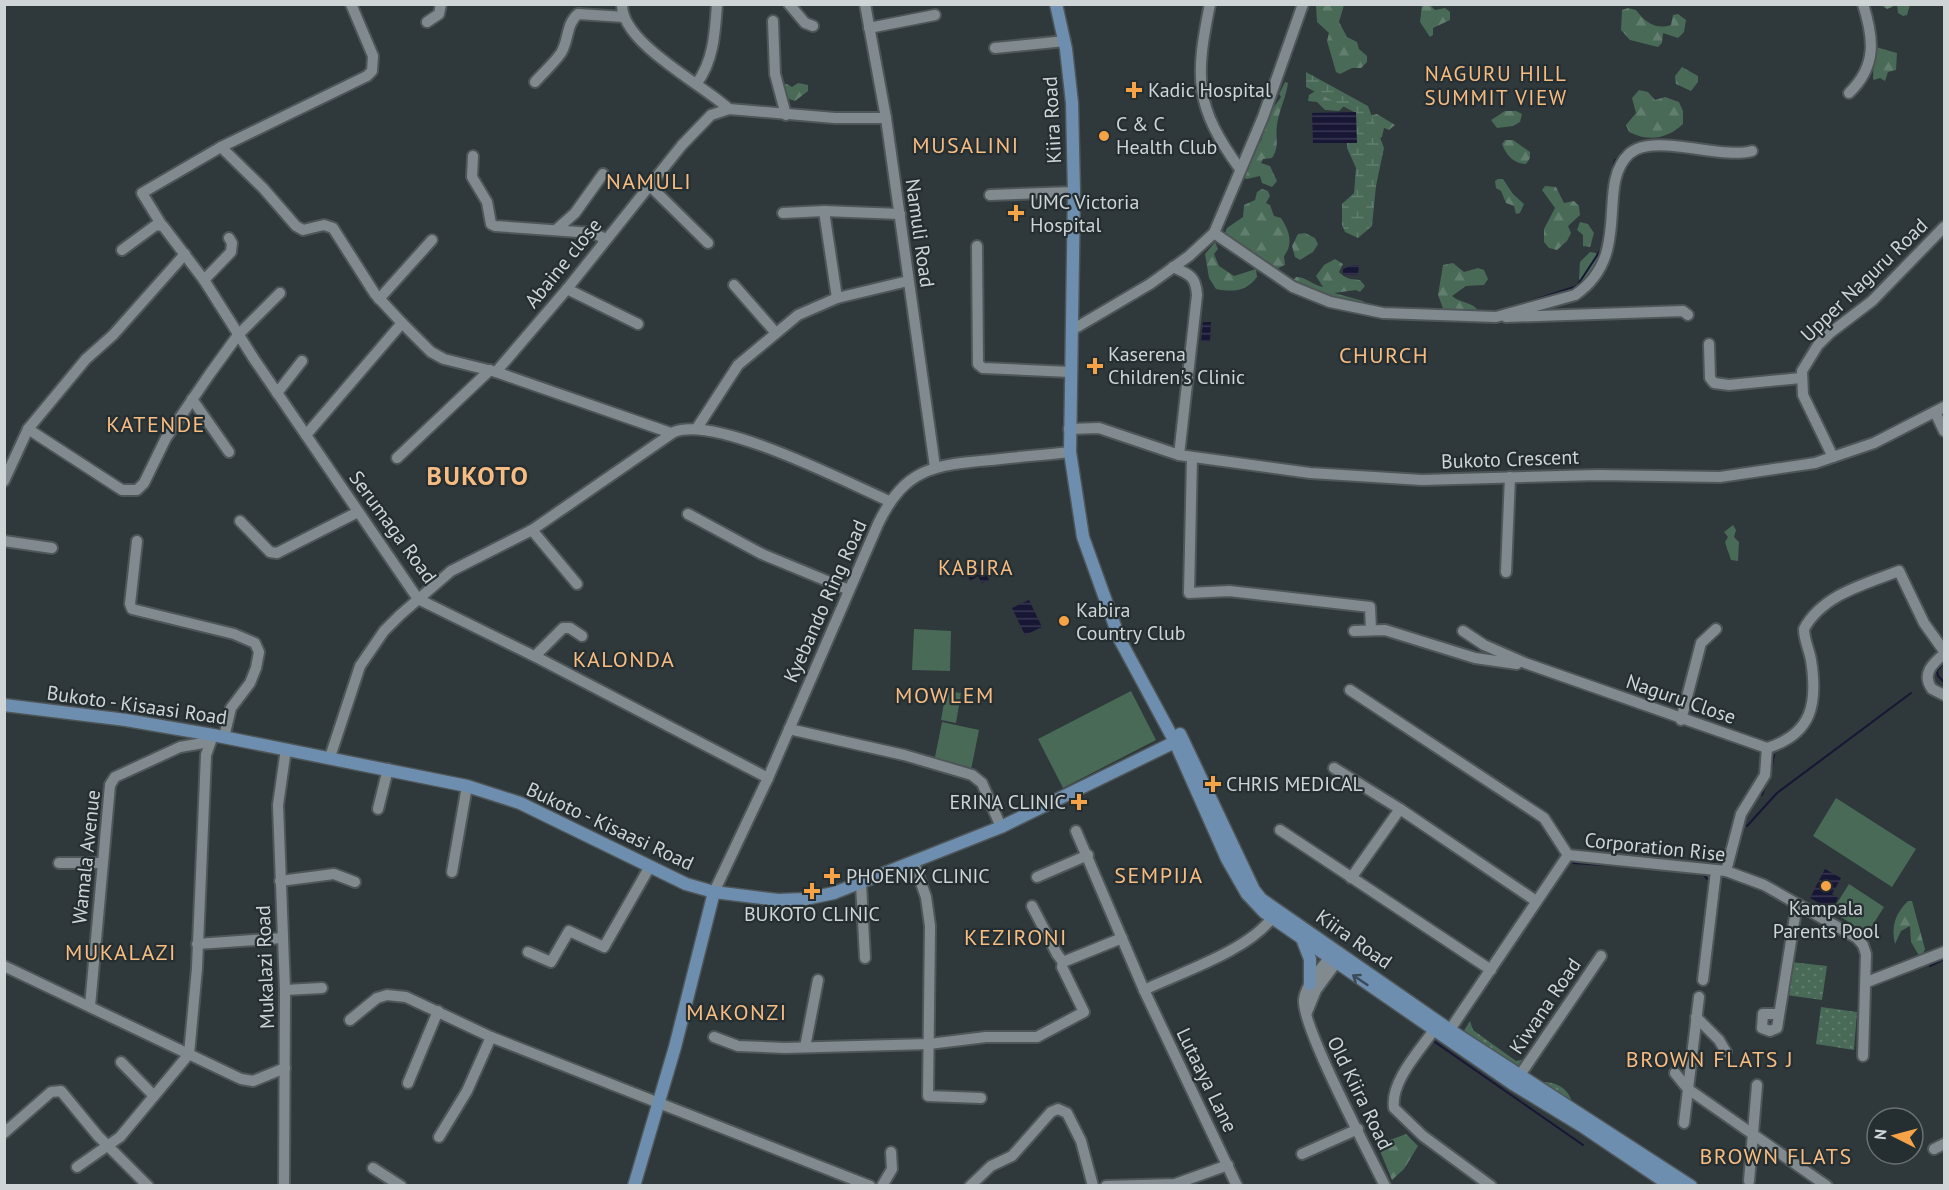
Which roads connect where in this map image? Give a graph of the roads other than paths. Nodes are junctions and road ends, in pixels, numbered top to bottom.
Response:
1 (351, 4) edge
2 (441, 4) edge
3 (622, 4) edge
4 (717, 4) edge
5 (789, 4) edge
6 (866, 4) edge
7 (1056, 4) edge
8 (1210, 4) edge
9 (1303, 4) edge
10 (1863, 4) edge
11 (934, 15) dead end
12 (624, 17) junction
13 (773, 21) dead end
14 (427, 22) dead end
15 (813, 26) dead end
16 (869, 28) junction
17 (1065, 41) junction
18 (995, 48) dead end
19 (535, 82) dead end
20 (701, 86) junction
21 (1849, 93) dead end
22 (729, 109) junction
23 (786, 115) junction
24 (886, 118) junction
25 (220, 147) junction
26 (1752, 151) dead end
27 (473, 156) dead end
28 (1240, 169) junction
29 (603, 174) dead end
30 (649, 185) junction
31 (1074, 192) junction
32 (990, 195) dead end
33 (824, 211) junction
34 (783, 213) dead end
35 (900, 214) junction
36 (161, 224) junction
37 (1944, 227) edge
38 (557, 230) junction
39 (1214, 233) junction
40 (229, 238) dead end
41 (606, 239) junction
42 (432, 240) dead end
43 (708, 243) dead end
44 (977, 246) dead end
45 (122, 250) dead end
46 (185, 254) junction
47 (1173, 267) junction
48 (204, 280) junction
49 (908, 281) junction
50 (734, 285) dead end
51 (567, 289) junction
52 (280, 293) dead end
53 (837, 298) junction
54 (379, 299) junction
55 (1688, 315) dead end
56 (1496, 317) junction
57 (402, 323) junction
58 (638, 324) dead end
59 (1072, 330) junction
60 (776, 333) junction
61 (238, 335) junction
62 (1709, 344) dead end
63 (302, 361) dead end
64 (493, 371) junction
65 (1070, 375) junction
66 (1801, 378) junction
67 (277, 393) junction
68 (192, 399) junction
69 (1940, 410) edge
70 (697, 428) junction
71 (28, 429) junction
72 (1070, 429) junction
73 (1944, 431) edge
74 (671, 433) junction
75 (306, 435) junction
76 (1070, 448) junction
77 (229, 452) dead end
78 (1179, 455) junction
79 (1191, 457) junction
80 (1833, 457) junction
81 (397, 458) dead end
82 (935, 467) junction
83 (1510, 477) junction
84 (4, 481) edge
85 (889, 501) junction
86 (358, 512) junction
87 (688, 514) dead end
88 (240, 521) dead end
89 (532, 530) junction
90 (4, 541) edge
91 (137, 541) dead end
92 (52, 548) dead end
93 (1506, 572) dead end
94 (577, 584) dead end
95 (849, 590) junction
96 (418, 599) junction
97 (1716, 629) dead end
98 (1371, 630) junction
99 (1354, 631) dead end
100 (1463, 631) dead end
101 (582, 636) dead end
102 (1944, 653) edge
103 (535, 656) junction
104 (1535, 667) junction
105 (1928, 681) junction
106 (1944, 689) edge
107 (1350, 690) dead end
108 (1944, 695) edge
109 (4, 705) edge
110 (1681, 720) junction
111 (789, 729) junction
112 (216, 738) junction
113 (1179, 741) junction
114 (286, 748) junction
115 (1767, 748) junction
116 (330, 757) junction
117 (1334, 768) dead end
118 (388, 769) junction
119 (768, 778) junction
120 (467, 786) junction
121 (378, 809) dead end
122 (1401, 809) junction
123 (1001, 827) junction
124 (1280, 830) dead end
125 (1076, 831) dead end
126 (1088, 855) junction
127 (1568, 855) junction
128 (59, 862) dead end
129 (914, 863) junction
130 (102, 864) junction
131 (649, 868) junction
132 (1721, 871) junction
133 (452, 872) dead end
134 (1037, 877) dead end
135 (1351, 878) junction
136 (280, 881) junction
137 (355, 882) dead end
138 (861, 884) junction
139 (714, 892) junction
140 (1536, 901) junction
141 (1797, 904) junction
142 (1032, 906) dead end
143 (1272, 918) junction
144 (283, 938) junction
145 (1122, 938) junction
146 (1303, 941) junction
147 (197, 944) junction
148 (528, 952) dead end
149 (1944, 952) edge
150 (1601, 956) dead end
151 (1336, 957) junction
152 (864, 958) dead end
153 (1063, 962) junction
154 (4, 966) edge
155 (1491, 970) junction
156 (818, 980) dead end
157 (1703, 980) dead end
158 (1867, 982) junction
159 (1310, 984) junction
160 (322, 988) dead end
161 (285, 990) junction
162 (1144, 990) junction
163 (1699, 997) dead end
164 (90, 1006) junction
165 (438, 1011) junction
166 (1778, 1014) dead end
167 (1306, 1015) junction
168 (1696, 1017) junction
169 (350, 1020) dead end
170 (1434, 1030) junction
171 (1448, 1033) junction
172 (491, 1037) junction
173 (714, 1037) dead end
174 (929, 1044) junction
175 (805, 1047) junction
176 (1726, 1052) dead end
177 (189, 1054) junction
178 (1863, 1056) dead end
179 (122, 1062) dead end
180 (285, 1068) junction
181 (1676, 1073) dead end
182 (1520, 1076) junction
183 (408, 1083) dead end
184 (1757, 1085) dead end
185 (1688, 1089) junction
186 (154, 1096) junction
187 (981, 1098) dead end
188 (658, 1103) junction
189 (1684, 1123) dead end
190 (1358, 1129) junction
191 (1753, 1132) junction
192 (4, 1133) edge
193 (439, 1137) dead end
194 (108, 1144) junction
195 (891, 1152) dead end
196 (1302, 1154) dead end
197 (1228, 1165) junction
198 (77, 1167) dead end
199 (373, 1168) dead end
200 (847, 1181) edge
201 (1749, 1181) dead end
202 (141, 1183) edge
203 (284, 1185) edge
204 (401, 1185) edge
205 (634, 1185) edge
206 (870, 1185) edge
207 (882, 1185) edge
208 (970, 1185) edge
209 (1093, 1185) edge
210 (1106, 1185) edge
211 (1237, 1185) edge
212 (1385, 1185) edge
213 (1491, 1185) edge
214 (1671, 1185) edge
215 (1691, 1185) edge
216 (1825, 1185) edge

1 - 25 street
2 - 14 street
3 - 12 street
4 - 20 street
5 - 15 street
6 - 16 street, Namuli Road
7 - 17 main road, Kiira Road
8 - 28 street
9 - 28 street
10 - 21 street
11 - 16 street
12 - 19 street
12 - 20 street
13 - 23 street
16 - 24 street, Namuli Road
17 - 18 street
17 - 31 main road, Kiira Road
20 - 22 street
22 - 23 street
22 - 30 street, Abaine close
23 - 24 street
24 - 35 street, Namuli Road
25 - 36 street, Serumaga Road
25 - 54 street
26 - 56 street
27 - 38 street
28 - 39 street
29 - 38 street
30 - 41 street, Abaine close
30 - 43 street
31 - 32 street
31 - 59 main road, Kiira Road
33 - 34 street
33 - 35 street
33 - 53 street
35 - 49 street, Namuli Road
36 - 45 street
36 - 46 street, Serumaga Road
37 - 66 street, Upper Naguru Road
38 - 41 street
39 - 47 street
39 - 56 street
40 - 48 street
41 - 51 street, Abaine close
41 - 64 street
42 - 54 street
44 - 65 street
46 - 48 street, Serumaga Road
46 - 71 street
47 - 59 street
47 - 78 street
48 - 61 street, Serumaga Road
49 - 53 street
49 - 82 street, Namuli Road
50 - 60 street
51 - 58 street
51 - 64 street, Abaine close
52 - 61 street
53 - 60 street
54 - 57 street
55 - 56 street
57 - 64 street
57 - 75 street
59 - 65 main road, Kiira Road
60 - 70 street
61 - 67 street, Serumaga Road
61 - 68 street
62 - 66 street
63 - 67 street
64 - 74 street
64 - 81 street
65 - 72 main road, Kiira Road
66 - 80 street
67 - 75 street, Serumaga Road
68 - 71 street
68 - 77 street
69 - 73 street
69 - 80 street, Bukoto Crescent
70 - 74 street
70 - 85 street
71 - 84 street
72 - 76 main road, Kiira Road
72 - 78 street, Bukoto Crescent
74 - 89 street
75 - 86 street, Serumaga Road
76 - 82 street, Kyebando Ring Road
76 - 113 main road, Kiira Road
78 - 79 street, Bukoto Crescent
79 - 83 street, Bukoto Crescent
79 - 98 street
80 - 83 street, Bukoto Crescent
82 - 85 street, Kyebando Ring Road
83 - 93 street
85 - 95 street, Kyebando Ring Road
86 - 88 street
86 - 96 street, Serumaga Road
87 - 95 street
89 - 94 street
89 - 96 street
90 - 92 street
91 - 112 street
95 - 111 street, Kyebando Ring Road
96 - 103 street, Serumaga Road
96 - 116 street
97 - 110 street
98 - 99 street
98 - 104 street
100 - 104 street, Naguru Close
101 - 103 street
102 - 105 street
102 - 115 street
103 - 119 street, Serumaga Road
104 - 110 street, Naguru Close
105 - 106 street
105 - 108 street
107 - 127 street, Corporation Rise
109 - 112 main road, Bukoto - Kisaasi Road
110 - 115 street, Naguru Close
111 - 119 street, Kyebando Ring Road
111 - 123 street
112 - 114 main road, Bukoto - Kisaasi Road
112 - 130 street, Wamala Avenue
112 - 147 street
113 - 123 main road, Bukoto - Kisaasi Road
113 - 143 main road, Kiira Road
113 - 151 main road, Kiira Road
114 - 116 main road, Bukoto - Kisaasi Road
114 - 136 street, Mukalazi Road
115 - 132 street
116 - 118 main road, Bukoto - Kisaasi Road
117 - 122 street
118 - 120 main road, Bukoto - Kisaasi Road
118 - 121 street
119 - 139 street, Kyebando Ring Road
120 - 131 main road, Bukoto - Kisaasi Road
120 - 133 street
122 - 135 street
122 - 140 street
123 - 129 main road, Bukoto - Kisaasi Road
124 - 135 street
125 - 126 street, Lutaaya Lane
126 - 134 street
126 - 145 street, Lutaaya Lane
127 - 132 street, Corporation Rise
127 - 140 street, Corporation Rise
128 - 130 street
129 - 138 main road, Bukoto - Kisaasi Road
129 - 174 street
130 - 164 street, Wamala Avenue
131 - 139 main road, Bukoto - Kisaasi Road
131 - 148 street
132 - 141 street, Corporation Rise
132 - 157 street
135 - 155 street
136 - 137 street
136 - 144 street, Mukalazi Road
138 - 139 main road, Bukoto - Kisaasi Road
138 - 152 street
139 - 188 main road
140 - 155 street, Corporation Rise
141 - 158 street, Corporation Rise
141 - 166 street
142 - 153 street
143 - 146 main road, Kiira Road
143 - 162 street
144 - 147 street
144 - 161 street, Mukalazi Road
145 - 153 street
145 - 162 street, Lutaaya Lane
146 - 151 main road, Kiira Road
146 - 159 main road
147 - 177 street
149 - 158 street
150 - 182 street, Kiwana Road
151 - 159 street, Old Kiira Road
151 - 167 street
170 -> 151 main road, Kiira Road
151 - 171 main road, Kiira Road
153 - 174 street
154 - 164 street
155 - 171 street, Corporation Rise
156 - 175 street
158 - 178 street, Corporation Rise
159 - 167 street, Old Kiira Road
160 - 161 street
161 - 180 street, Mukalazi Road
162 - 197 street, Lutaaya Lane
163 - 168 street
164 - 177 street
165 - 169 street
165 - 172 street
165 - 183 street
167 - 190 street, Old Kiira Road
168 - 176 street
168 - 185 street
170 - 171 main road, Kiira Road
170 - 213 street
171 - 182 main road, Kiira Road
171 - 214 main road, Kiira Road
172 - 188 street
172 - 193 street
173 - 175 street
174 - 175 street
174 - 187 street
177 - 180 street
177 - 186 street
179 - 186 street
180 - 203 street, Mukalazi Road
181 - 185 street
182 - 215 main road, Kiira Road
184 - 191 street
185 - 189 street
185 - 191 street
186 - 194 street
188 - 200 street
188 - 205 main road
190 - 196 street
190 - 212 street, Old Kiira Road
191 - 201 street
191 - 216 street
192 - 194 street
194 - 198 street
194 - 202 street
195 - 207 street
197 - 210 street
197 - 211 street, Lutaaya Lane
199 - 204 street
200 - 206 street
208 - 209 street

